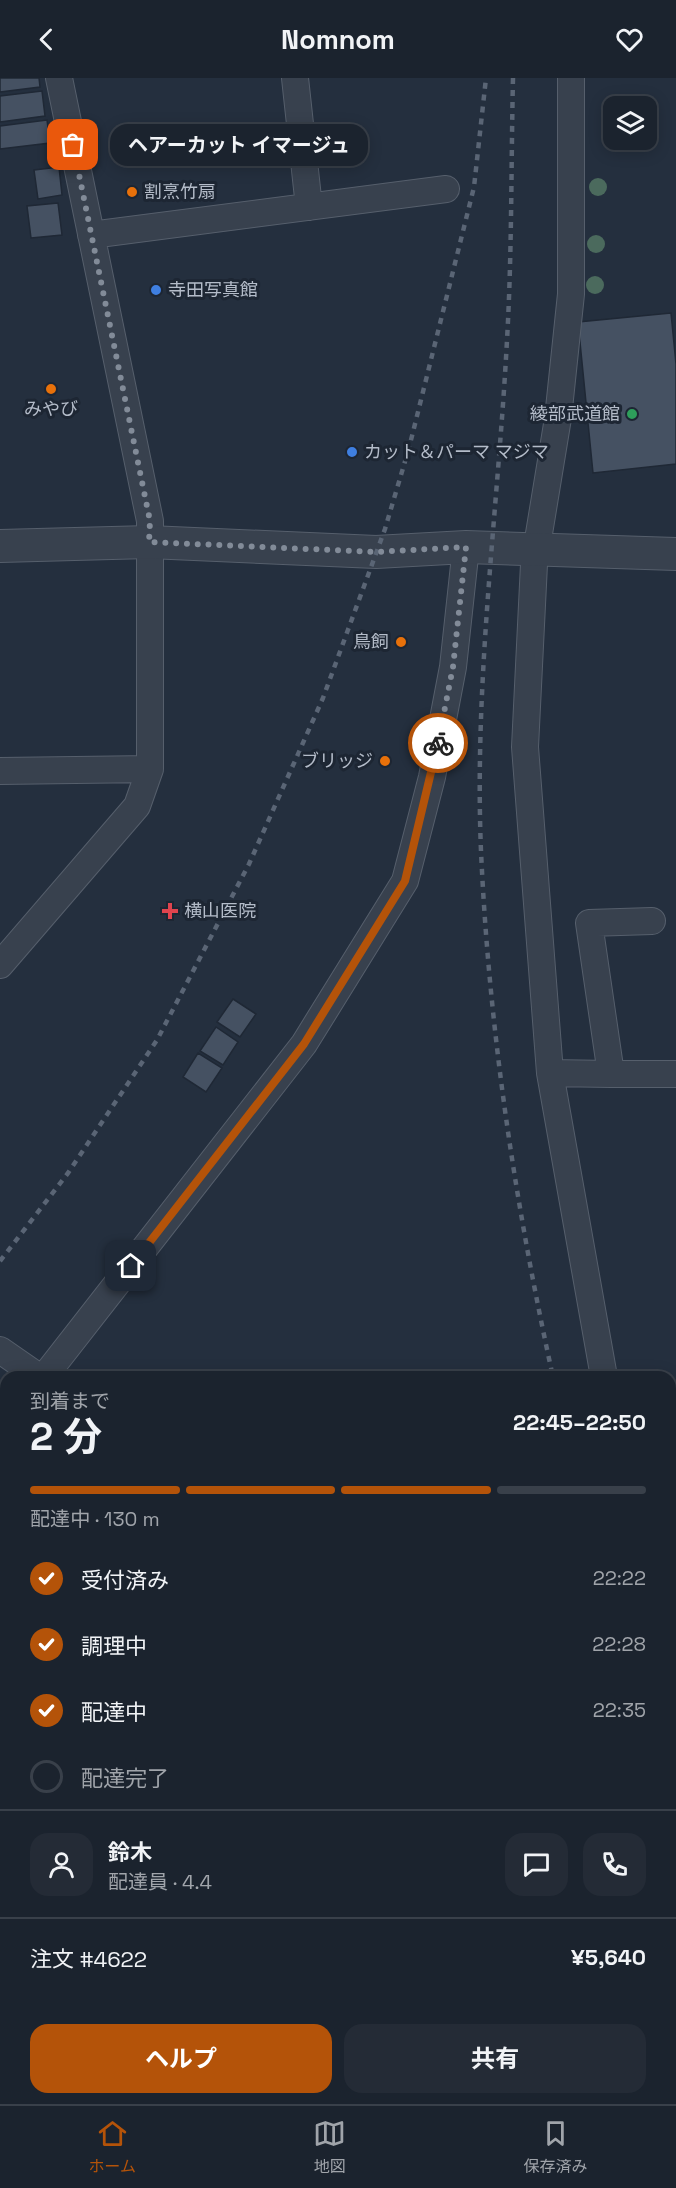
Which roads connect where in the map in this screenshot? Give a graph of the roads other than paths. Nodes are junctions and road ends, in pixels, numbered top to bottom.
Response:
1 (60, 78) edge
2 (295, 78) edge
3 (571, 78) edge
4 (446, 189) dead end
5 (309, 207) junction
6 (91, 235) junction
7 (149, 542) junction
8 (0, 546) edge
9 (466, 547) junction
10 (536, 549) junction
11 (676, 554) edge
12 (150, 769) junction
13 (0, 771) edge
14 (652, 921) dead end
15 (0, 965) edge
16 (550, 1073) junction
17 (611, 1074) junction
18 (676, 1074) edge
19 (0, 1350) edge
20 (30, 1371) edge
21 (49, 1371) edge
22 (603, 1371) edge

1 - 6 street
2 - 5 street
3 - 10 street
4 - 5 street
5 - 6 street
6 - 7 street
7 - 8 street
7 - 9 street
7 - 12 street
9 - 10 street
9 - 21 street
10 - 11 street
10 - 16 street
12 - 13 street
12 - 15 street
14 - 17 street
16 - 17 street
16 - 22 street
17 - 18 street
19 - 20 street

